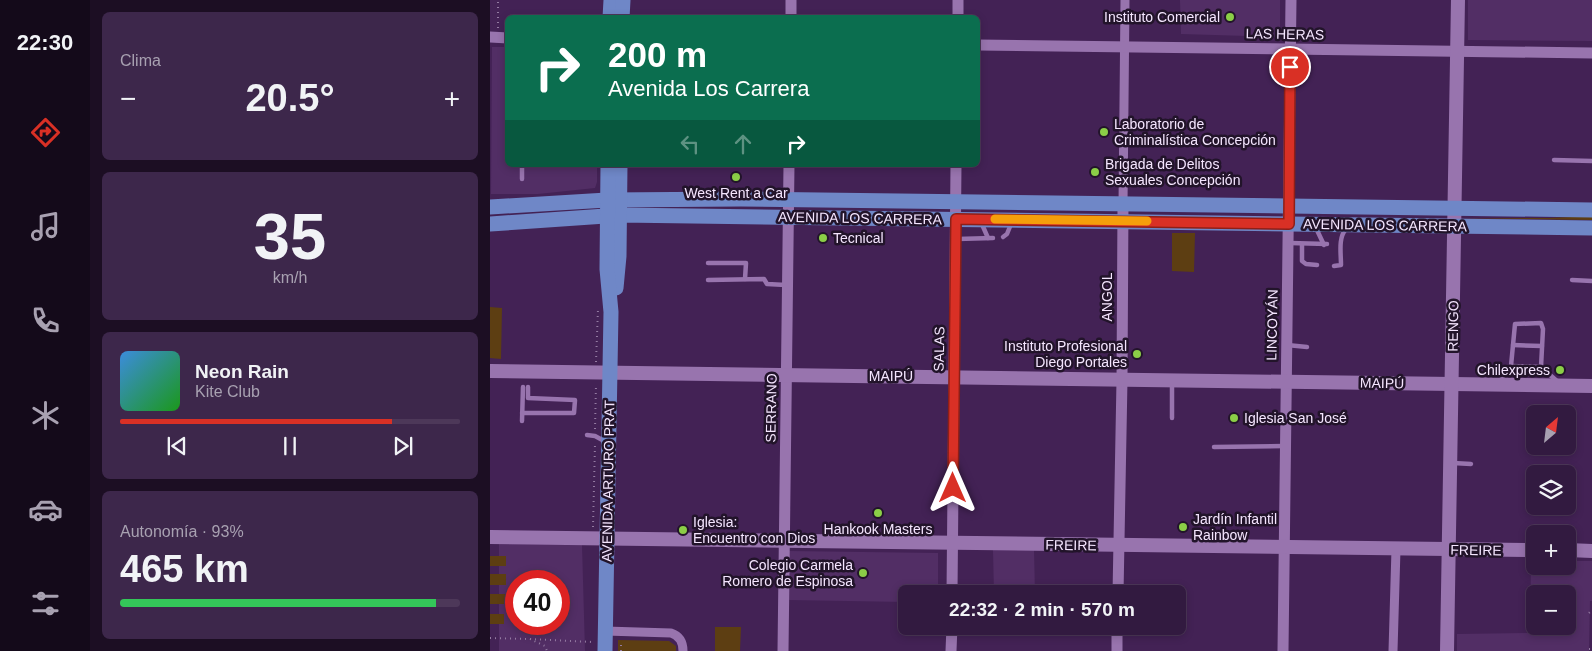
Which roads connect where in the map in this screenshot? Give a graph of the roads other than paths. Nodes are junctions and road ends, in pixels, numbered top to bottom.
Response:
1 (610, 0) edge
2 (622, 0) edge
3 (791, 0) edge
4 (958, 0) edge
5 (1125, 0) edge
6 (1291, 0) edge
7 (1458, 0) edge
8 (610, 15) edge
9 (622, 15) edge
10 (791, 15) edge
11 (958, 15) edge
12 (980, 44) edge
13 (1124, 47) junction
14 (1291, 49) junction
15 (1458, 51) junction
16 (1592, 54) edge
17 (1554, 160) dead end
18 (1592, 161) edge
19 (522, 167) edge
20 (608, 167) edge
21 (620, 167) edge
22 (789, 167) edge
23 (956, 167) edge
24 (522, 179) dead end
25 (789, 199) junction
26 (614, 200) junction
27 (956, 202) junction
28 (1123, 205) junction
29 (1289, 206) junction
30 (490, 207) edge
31 (1455, 208) junction
32 (1592, 210) edge
33 (614, 216) junction
34 (789, 217) junction
35 (956, 219) junction
36 (979, 219) junction
37 (1016, 219) junction
38 (1122, 221) junction
39 (490, 224) edge
40 (1289, 224) junction
41 (1313, 224) junction
42 (1351, 224) junction
43 (1454, 225) junction
44 (1592, 228) edge
45 (1003, 237) dead end
46 (955, 240) junction
47 (1288, 243) junction
48 (1302, 244) junction
49 (708, 263) dead end
50 (1318, 266) dead end
51 (1334, 266) dead end
52 (745, 279) junction
53 (708, 280) dead end
54 (1572, 280) dead end
55 (1592, 280) edge
56 (788, 285) junction
57 (1287, 345) junction
58 (1513, 345) junction
59 (1542, 346) junction
60 (1307, 347) dead end
61 (1511, 366) junction
62 (1541, 367) junction
63 (490, 371) edge
64 (610, 373) junction
65 (786, 376) junction
66 (953, 377) junction
67 (1122, 380) junction
68 (1172, 380) junction
69 (1287, 382) junction
70 (1452, 384) junction
71 (1497, 385) junction
72 (1562, 386) junction
73 (1592, 386) edge
74 (522, 413) junction
75 (1172, 418) dead end
76 (522, 421) dead end
77 (587, 435) dead end
78 (609, 444) junction
79 (1286, 446) junction
80 (1214, 447) dead end
81 (1451, 463) junction
82 (1471, 464) dead end
83 (490, 537) edge
84 (607, 538) junction
85 (784, 542) junction
86 (953, 544) junction
87 (1119, 546) junction
88 (1284, 548) junction
89 (1396, 549) junction
90 (1450, 549) junction
91 (1526, 550) edge
92 (1576, 550) edge
93 (1592, 551) edge
94 (952, 585) edge
95 (1118, 585) edge
96 (605, 631) junction
97 (952, 635) edge
98 (1117, 635) edge
99 (599, 646) edge
100 (683, 651) edge
101 (783, 651) edge
102 (951, 651) edge
103 (1117, 651) edge
104 (1283, 651) edge
105 (1393, 651) edge
106 (1447, 651) edge

1 - 8 main road
2 - 9 main road
3 - 10 street
4 - 11 street
5 - 13 street, ANGOL
6 - 14 street, LINCOYÁN
7 - 15 main road, RENGO
12 - 13 street, LAS HERAS
13 - 14 street, LAS HERAS
13 - 28 street, ANGOL
14 - 15 street, LAS HERAS
14 - 29 street, LINCOYÁN
15 - 16 street, LAS HERAS
15 - 31 main road, RENGO
17 - 18 lane
19 - 24 lane
20 - 26 main road, AVENIDA ARTURO PRAT
21 - 26 main road, AVENIDA ARTURO PRAT
22 - 25 street, SERRANO
23 - 27 street, SALAS
25 - 26 main road, AVENIDA LOS CARRERA
25 - 27 main road, AVENIDA LOS CARRERA
25 - 34 street, SERRANO
26 - 30 main road, AVENIDA LOS CARRERA
26 - 33 main road, AVENIDA ARTURO PRAT
27 - 28 main road, AVENIDA LOS CARRERA
27 - 35 street, SALAS
28 - 29 main road, AVENIDA LOS CARRERA
28 - 38 street, ANGOL
29 - 31 main road, AVENIDA LOS CARRERA
29 - 40 street, LINCOYÁN
31 - 32 main road, AVENIDA LOS CARRERA
31 - 43 main road, RENGO
33 - 34 main road, AVENIDA LOS CARRERA
33 - 39 main road, AVENIDA LOS CARRERA
33 - 64 main road, AVENIDA ARTURO PRAT
34 - 35 main road, AVENIDA LOS CARRERA
34 - 56 street, SERRANO
35 - 36 main road, AVENIDA LOS CARRERA
35 - 46 street, SALAS
36 - 37 main road, AVENIDA LOS CARRERA
36 - 46 lane
37 - 38 main road, AVENIDA LOS CARRERA
37 - 45 lane
38 - 40 main road, AVENIDA LOS CARRERA
38 - 67 street, ANGOL
40 - 41 main road, AVENIDA LOS CARRERA
40 - 47 street, LINCOYÁN
41 - 42 main road, AVENIDA LOS CARRERA
41 - 48 lane
42 - 43 main road, AVENIDA LOS CARRERA
42 - 51 lane
43 - 44 main road, AVENIDA LOS CARRERA
43 - 70 main road, RENGO
46 - 66 street, SALAS
47 - 48 lane
47 - 57 street, LINCOYÁN
48 - 50 lane
49 - 52 lane
52 - 53 lane
52 - 56 lane
54 - 55 lane
56 - 65 street, SERRANO
57 - 60 lane
57 - 69 street, LINCOYÁN
58 - 59 lane
58 - 59 lane
58 - 61 lane
59 - 62 lane
61 - 62 lane
61 - 71 lane
62 - 72 lane
63 - 64 main road, MAIPÚ
64 - 65 main road, MAIPÚ
64 - 78 main road, AVENIDA ARTURO PRAT
65 - 66 main road, MAIPÚ
65 - 85 street, SERRANO
66 - 67 main road, MAIPÚ
66 - 86 street, SALAS
67 - 68 main road, MAIPÚ
67 - 87 street, ANGOL
68 - 69 main road, MAIPÚ
68 - 75 lane
69 - 70 main road, MAIPÚ
69 - 79 street, LINCOYÁN
70 - 71 main road, MAIPÚ
70 - 81 main road, RENGO
71 - 72 main road, MAIPÚ
72 - 73 main road, MAIPÚ
74 - 74 lane
74 - 76 lane
77 - 78 lane
78 - 84 main road, AVENIDA ARTURO PRAT
79 - 80 lane
79 - 88 street, LINCOYÁN
81 - 82 lane
81 - 90 main road, RENGO
83 - 84 main road, FREIRE
84 - 85 main road, FREIRE
84 - 96 main road, AVENIDA ARTURO PRAT
85 - 86 main road, FREIRE
85 - 101 street, SERRANO
86 - 87 main road, FREIRE
86 - 94 street, SALAS
87 - 88 main road, FREIRE
87 - 95 street, ANGOL
88 - 89 main road, FREIRE
88 - 104 street, LINCOYÁN
89 - 90 main road, FREIRE
89 - 105 street
90 - 91 main road, FREIRE
90 - 106 main road, RENGO
92 - 93 main road
96 - 99 main road, AVENIDA ARTURO PRAT
96 - 100 street
97 - 102 street
98 - 103 street

